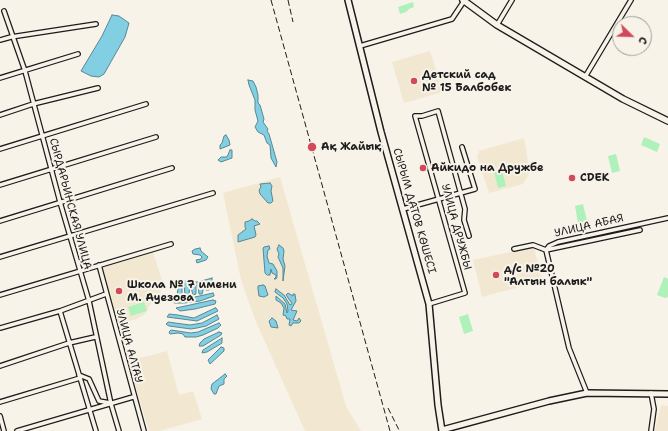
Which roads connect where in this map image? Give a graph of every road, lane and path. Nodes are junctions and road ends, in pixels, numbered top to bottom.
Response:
1 (348, 0) edge
2 (464, 0) edge
3 (512, 0) edge
4 (631, 0) edge
5 (4, 11) dead end
6 (96, 24) dead end
7 (497, 25) junction
8 (13, 36) junction
9 (0, 40) edge
10 (360, 46) junction
11 (78, 54) dead end
12 (25, 71) junction
13 (585, 77) junction
14 (0, 78) edge
15 (98, 88) dead end
16 (33, 104) junction
17 (146, 104) dead end
18 (0, 114) edge
19 (668, 121) edge
20 (42, 136) junction
21 (156, 137) dead end
22 (462, 147) dead end
23 (0, 149) edge
24 (172, 168) dead end
25 (51, 169) junction
26 (0, 185) edge
27 (213, 193) dead end
28 (461, 193) junction
29 (439, 199) junction
30 (60, 202) junction
31 (402, 209) junction
32 (668, 218) edge
33 (0, 220) edge
34 (640, 230) dead end
35 (69, 235) junction
36 (469, 236) dead end
37 (171, 244) dead end
38 (514, 249) dead end
39 (546, 250) junction
40 (0, 257) edge
41 (99, 265) junction
42 (79, 271) junction
43 (106, 294) junction
44 (0, 295) edge
45 (89, 301) junction
46 (429, 304) junction
47 (60, 311) junction
48 (0, 328) edge
49 (95, 336) junction
50 (69, 343) junction
51 (0, 366) edge
52 (79, 376) junction
53 (587, 393) junction
54 (651, 394) junction
55 (668, 394) edge
56 (133, 396) junction
57 (0, 402) edge
58 (111, 404) junction
59 (89, 410) junction
60 (0, 416) edge
61 (4, 431) edge
62 (17, 431) edge
63 (96, 431) edge
64 (119, 431) edge
65 (143, 431) edge
66 (442, 431) edge
67 (651, 431) edge

1 - 10 main road, СЫРЫМ ДАТОВ КӨШЕСІ
2 - 7 main road
2 - 10 street
3 - 7 street
4 - 13 street
5 - 8 street, СЫРДАРЬИНСКАЯ УЛИЦА
6 - 8 street
7 - 13 main road
8 - 9 street
8 - 12 street, СЫРДАРЬИНСКАЯ УЛИЦА
10 - 31 main road, СЫРЫМ ДАТОВ КӨШЕСІ
11 - 12 street
12 - 14 street
12 - 16 street, СЫРДАРЬИНСКАЯ УЛИЦА
13 - 19 main road
15 - 16 street
16 - 18 street
16 - 20 street, СЫРДАРЬИНСКАЯ УЛИЦА
17 - 20 street
20 - 23 street
20 - 25 street, СЫРДАРЬИНСКАЯ УЛИЦА
21 - 25 street
22 - 28 street
24 - 30 street
25 - 26 street
25 - 30 street, СЫРДАРЬИНСКАЯ УЛИЦА
27 - 35 street
28 - 29 street
28 - 29 street, УЛИЦА ДРУЖБЫ
28 - 36 street, УЛИЦА ДРУЖБЫ
29 - 31 street
29 - 46 street, УЛИЦА ДРУЖБЫ
30 - 33 street
30 - 35 street, СЫРДАРЬИНСКАЯ УЛИЦА
31 - 46 main road, СЫРЫМ ДАТОВ КӨШЕСІ
32 - 39 street, УЛИЦА АБАЯ
34 - 39 street, УЛИЦА АБАЯ
35 - 40 street
35 - 42 street, СЫРДАРЬИНСКАЯ УЛИЦА
37 - 41 street
38 - 39 street, УЛИЦА АБАЯ
39 - 53 street
41 - 42 street
41 - 43 street, УЛИЦА АЛТАУ
42 - 44 street
42 - 45 street, СЫРДАРЬИНСКАЯ УЛИЦА
43 - 45 street
43 - 56 street, УЛИЦА АЛТАУ
45 - 47 street
45 - 49 street, СЫРДАРЬИНСКАЯ УЛИЦА
46 - 66 main road, СЫРЫМ ДАТОВ КӨШЕСІ
47 - 48 street
47 - 50 street
49 - 50 street
49 - 58 street, СЫРДАРЬИНСКАЯ УЛИЦА
50 - 51 street
50 - 52 street
52 - 57 street
52 - 58 street
52 - 59 street
53 - 54 main road
53 - 66 main road
54 - 55 main road
54 - 67 street
56 - 58 street
56 - 65 street, УЛИЦА АЛТАУ
58 - 59 street
58 - 64 street
59 - 62 street
59 - 63 street
60 - 61 street

